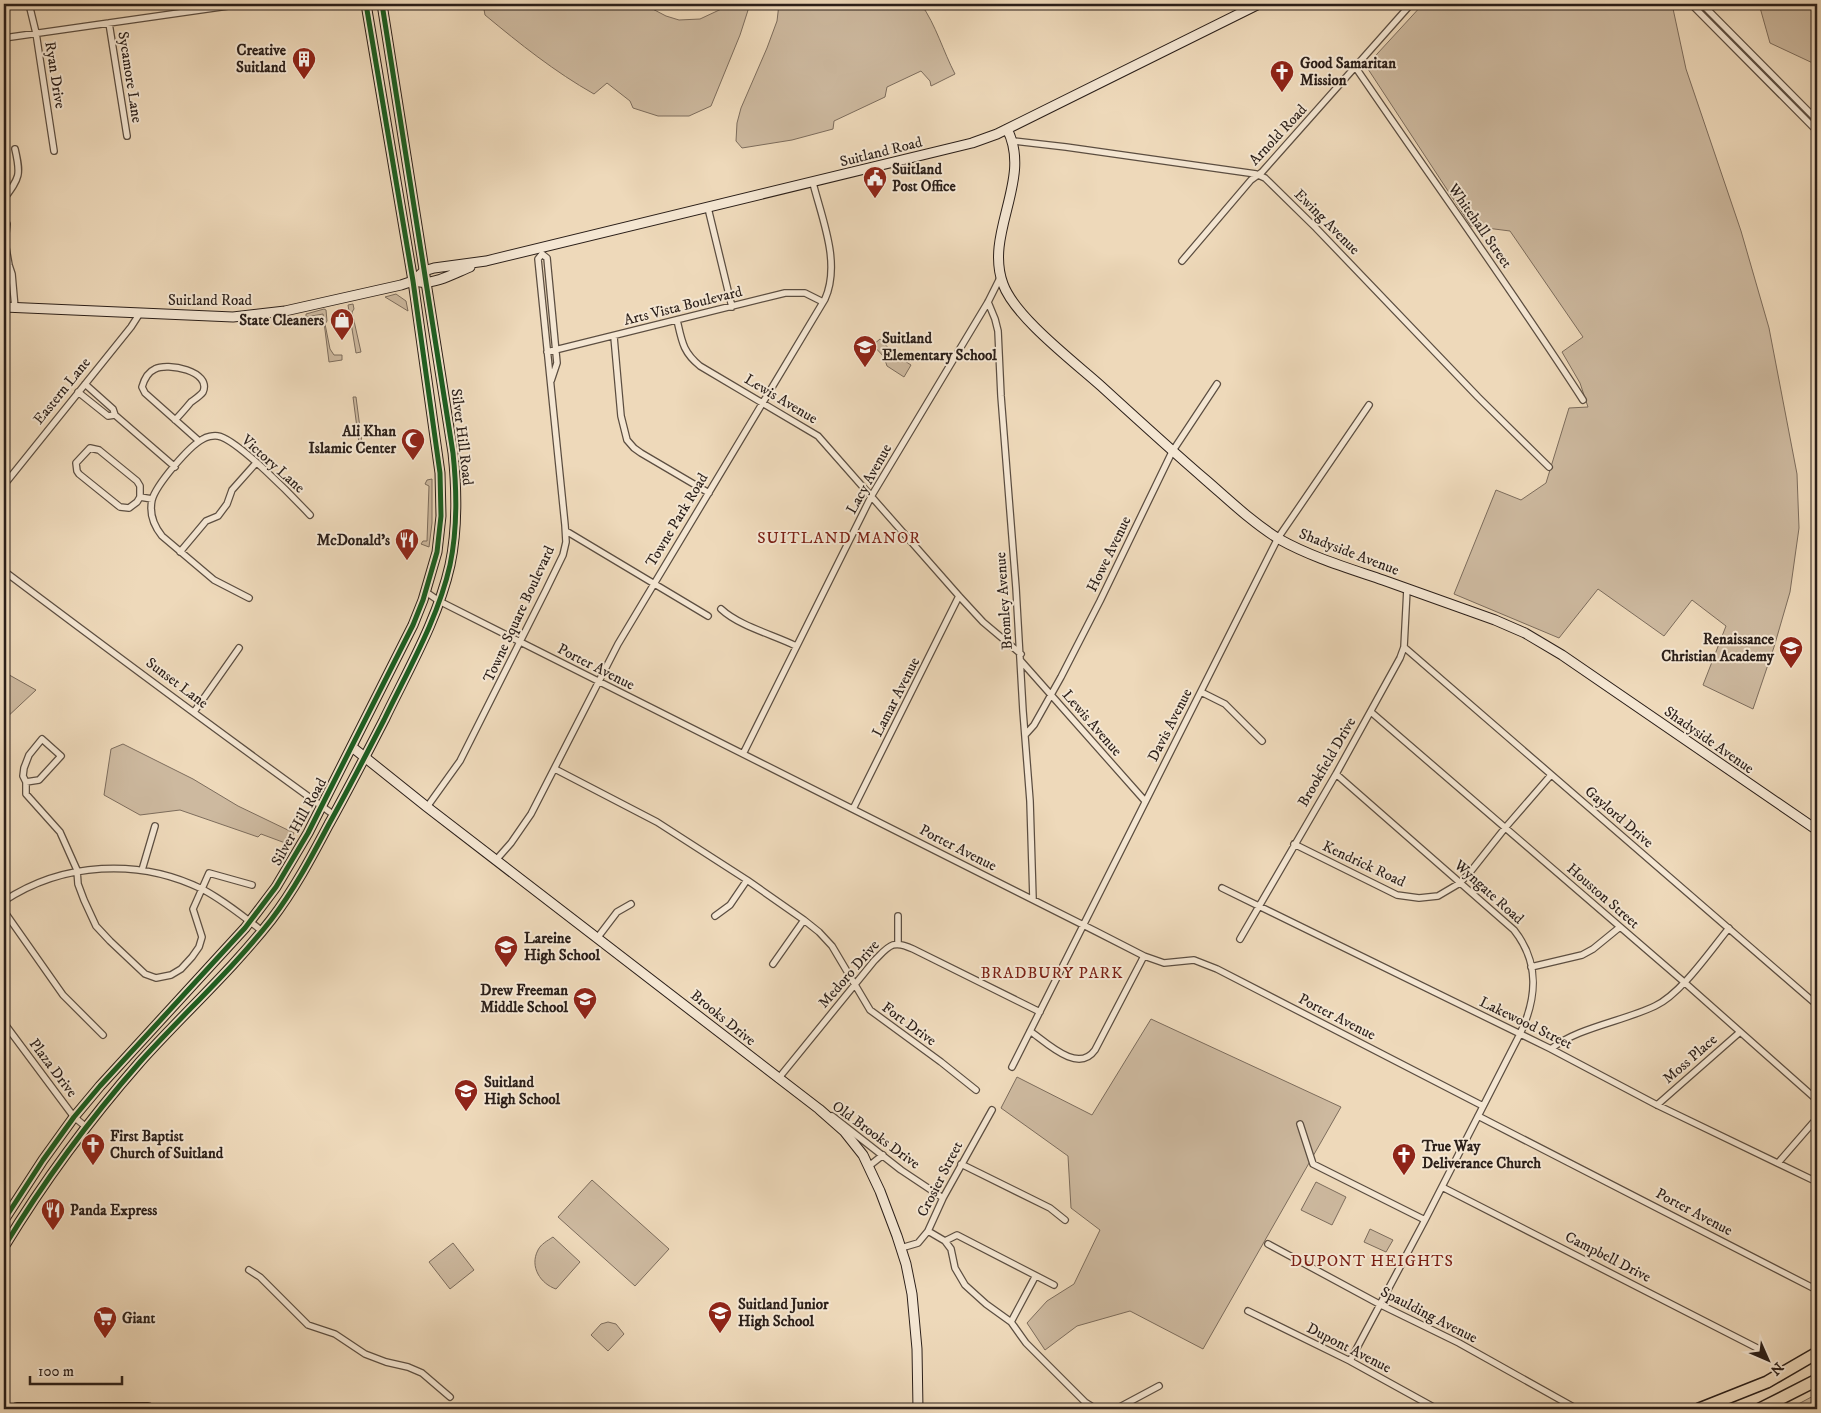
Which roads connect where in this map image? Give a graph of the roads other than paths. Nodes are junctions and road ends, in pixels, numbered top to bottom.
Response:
1 (30, 4) edge
2 (242, 4) edge
3 (366, 4) edge
4 (382, 4) edge
5 (1259, 4) edge
6 (1411, 4) edge
7 (1691, 4) edge
8 (1702, 4) edge
9 (109, 23) junction
10 (36, 32) junction
11 (4, 38) edge
12 (1356, 68) junction
13 (398, 109) junction
14 (383, 112) junction
15 (1817, 120) edge
16 (1007, 129) junction
17 (1817, 131) edge
18 (127, 136) dead end
19 (1013, 141) junction
20 (15, 149) dead end
21 (54, 151) dead end
22 (1259, 175) junction
23 (813, 183) junction
24 (4, 199) edge
25 (708, 208) junction
26 (4, 218) edge
27 (542, 251) junction
28 (486, 261) junction
29 (1182, 261) dead end
30 (424, 271) junction
31 (1001, 276) junction
32 (413, 281) junction
33 (426, 282) junction
34 (823, 302) junction
35 (988, 302) junction
36 (4, 307) edge
37 (732, 307) junction
38 (14, 308) junction
39 (140, 313) junction
40 (678, 320) junction
41 (614, 337) junction
42 (556, 350) junction
43 (548, 352) junction
44 (551, 383) junction
45 (85, 384) junction
46 (1217, 384) dead end
47 (78, 392) junction
48 (1582, 400) dead end
49 (762, 403) junction
50 (1369, 405) dead end
51 (115, 416) junction
52 (175, 420) junction
53 (199, 441) junction
54 (1172, 452) junction
55 (256, 463) junction
56 (175, 467) junction
57 (1549, 467) dead end
58 (4, 485) edge
59 (708, 493) junction
60 (872, 495) junction
61 (140, 496) junction
62 (152, 500) junction
63 (310, 515) dead end
64 (566, 532) junction
65 (1278, 538) junction
66 (180, 552) junction
67 (4, 571) edge
68 (654, 585) junction
69 (1408, 589) junction
70 (426, 592) junction
71 (959, 596) junction
72 (249, 598) dead end
73 (439, 601) junction
74 (721, 609) dead end
75 (708, 616) dead end
76 (520, 642) junction
77 (796, 646) junction
78 (1404, 647) junction
79 (240, 648) dead end
80 (1021, 658) junction
81 (598, 682) junction
82 (1201, 692) junction
83 (1051, 695) junction
84 (194, 712) junction
85 (1370, 712) junction
86 (1025, 735) junction
87 (1262, 741) dead end
88 (352, 747) junction
89 (744, 754) junction
90 (365, 757) junction
91 (555, 769) junction
92 (1336, 774) junction
93 (1551, 775) junction
94 (26, 782) junction
95 (1145, 801) junction
96 (322, 807) junction
97 (427, 807) junction
98 (854, 809) junction
99 (334, 815) junction
100 (155, 826) dead end
101 (1505, 828) junction
102 (1817, 830) edge
103 (1294, 844) junction
104 (496, 860) junction
105 (77, 870) junction
106 (142, 870) junction
107 (747, 880) junction
108 (1460, 883) junction
109 (252, 885) dead end
110 (1222, 888) dead end
111 (203, 889) junction
112 (1033, 899) junction
113 (4, 901) edge
114 (631, 904) dead end
115 (1260, 906) junction
116 (4, 910) edge
117 (714, 916) dead end
118 (898, 916) dead end
119 (804, 920) junction
120 (250, 922) junction
121 (1084, 926) junction
122 (1620, 927) junction
123 (1729, 928) junction
124 (262, 931) junction
125 (598, 937) junction
126 (1240, 939) dead end
127 (898, 944) junction
128 (1144, 956) junction
129 (773, 964) dead end
130 (1531, 967) junction
131 (1684, 982) junction
132 (855, 985) junction
133 (1817, 1005) edge
134 (1040, 1012) junction
135 (4, 1023) edge
136 (1030, 1031) junction
137 (1740, 1032) junction
138 (1520, 1034) junction
139 (104, 1035) dead end
140 (1551, 1049) junction
141 (1012, 1067) dead end
142 (778, 1078) junction
143 (976, 1090) dead end
144 (1817, 1100) edge
145 (1657, 1104) junction
146 (1483, 1106) junction
147 (819, 1109) junction
148 (992, 1110) dead end
149 (1478, 1116) junction
150 (74, 1117) junction
151 (1817, 1118) edge
152 (1300, 1124) dead end
153 (85, 1126) junction
154 (883, 1155) junction
155 (1778, 1162) junction
156 (962, 1164) junction
157 (869, 1166) junction
158 (1817, 1182) edge
159 (1442, 1187) junction
160 (943, 1198) junction
161 (4, 1220) edge
162 (1065, 1220) dead end
163 (1425, 1220) junction
164 (928, 1231) junction
165 (945, 1241) junction
166 (1268, 1244) dead end
167 (4, 1247) edge
168 (901, 1248) junction
169 (250, 1270) dead end
170 (1035, 1277) junction
171 (1054, 1285) dead end
172 (1817, 1290) edge
173 (1381, 1304) junction
174 (1248, 1311) dead end
175 (1011, 1322) junction
176 (1763, 1351) dead end
177 (1817, 1353) edge
178 (1350, 1361) junction
179 (1817, 1380) edge
180 (1159, 1386) dead end
181 (450, 1397) dead end
182 (17, 1409) edge
183 (148, 1409) edge
184 (918, 1409) edge
185 (1096, 1409) edge
186 (1116, 1409) edge
187 (1437, 1409) edge
188 (1577, 1409) edge
189 (1699, 1409) edge
190 (1760, 1409) edge

1 - 10 street, Ryan Drive
2 - 9 street
3 - 14 main road, Silver Hill Road
4 - 13 main road, Silver Hill Road
5 - 16 street, Suitland Road
6 - 12 street, Arnold Road
7 - 17 street
8 - 15 street
9 - 10 street
9 - 18 street, Sycamore Lane
10 - 11 street
10 - 21 street, Ryan Drive
12 - 22 street, Arnold Road
12 - 48 street, Whitehall Street
13 - 14 main road
13 - 30 main road, Silver Hill Road
14 - 32 main road, Silver Hill Road
16 - 19 street, Shadyside Avenue
16 - 23 street, Suitland Road
19 - 22 street
19 - 31 street, Shadyside Avenue
20 - 24 street
22 - 29 street, Arnold Road
22 - 57 street, Ewing Avenue
23 - 25 street, Suitland Road
23 - 34 street, Towne Park Road
25 - 27 street, Suitland Road
25 - 37 street
26 - 38 street
27 - 28 street, Suitland Road
27 - 42 street, Towne Square Boulevard
27 - 43 street, Towne Square Boulevard
28 - 30 street, Suitland Road
28 - 33 street, Suitland Road
30 - 32 street, Suitland Road
30 - 33 main road, Silver Hill Road
31 - 35 street, Lacy Avenue
31 - 54 street, Shadyside Avenue
32 - 33 street, Suitland Road
32 - 39 street, Suitland Road
32 - 70 main road, Silver Hill Road
33 - 73 main road, Silver Hill Road
34 - 37 street, Arts Vista Boulevard
34 - 49 street, Towne Park Road
35 - 60 street, Lacy Avenue
35 - 80 street, Bromley Avenue
36 - 38 street, Suitland Road
37 - 40 street, Arts Vista Boulevard
38 - 39 street, Suitland Road
39 - 45 street, Eastern Lane
40 - 41 street, Arts Vista Boulevard
40 - 49 street, Lewis Avenue
41 - 42 street, Arts Vista Boulevard
41 - 59 street
42 - 43 street, Arts Vista Boulevard
42 - 44 street, Towne Square Boulevard
43 - 44 street, Towne Square Boulevard
44 - 64 street, Towne Square Boulevard
45 - 47 street, Eastern Lane
45 - 51 street
46 - 54 street, Howe Avenue
47 - 51 street
47 - 58 street, Eastern Lane
49 - 59 street, Towne Park Road
49 - 60 street, Lewis Avenue
50 - 65 street, Davis Avenue
51 - 56 street
52 - 52 street
52 - 53 street
53 - 55 street, Victory Lane
53 - 56 street
54 - 65 street, Shadyside Avenue
54 - 83 street, Howe Avenue
55 - 63 street, Victory Lane
55 - 66 street
56 - 62 street
59 - 68 street, Towne Park Road
60 - 71 street, Lewis Avenue
60 - 77 street, Lacy Avenue
61 - 61 street
61 - 62 street
62 - 66 street
64 - 68 street
64 - 76 street, Towne Square Boulevard
65 - 69 street, Shadyside Avenue
65 - 82 street, Davis Avenue
66 - 72 street
67 - 84 street, Sunset Lane
68 - 75 street
68 - 81 street, Towne Park Road
69 - 78 street, Brookfield Drive
69 - 102 street, Shadyside Avenue
70 - 73 street, Porter Avenue
70 - 88 main road, Silver Hill Road
71 - 80 street, Lewis Avenue
71 - 98 street, Lamar Avenue
73 - 76 street, Porter Avenue
73 - 90 main road, Silver Hill Road
74 - 77 street
76 - 81 street, Porter Avenue
76 - 97 street, Towne Square Boulevard
77 - 89 street, Lacy Avenue
78 - 85 street, Brookfield Drive
78 - 93 street, Gaylord Drive
79 - 84 street
80 - 83 street, Lewis Avenue
80 - 86 street, Bromley Avenue
81 - 89 street, Porter Avenue
81 - 91 street, Towne Park Road
82 - 87 street
82 - 95 street, Davis Avenue
83 - 86 street, Howe Avenue
83 - 95 street, Lewis Avenue
84 - 96 street, Sunset Lane
85 - 92 street, Brookfield Drive
85 - 101 street, Houston Street
86 - 112 street, Bromley Avenue
88 - 90 street, Brooks Drive
88 - 96 main road, Silver Hill Road
89 - 98 street, Porter Avenue
90 - 97 street, Brooks Drive
90 - 99 main road, Silver Hill Road
91 - 104 street, Towne Park Road
91 - 107 street, Fort Drive
92 - 103 street, Brookfield Drive
92 - 108 street, Wyngate Road
93 - 101 street, Kendrick Road
93 - 123 street, Gaylord Drive
94 - 94 street
94 - 105 street
95 - 121 street, Davis Avenue
96 - 99 street, Sunset Lane
96 - 120 main road, Silver Hill Road
97 - 104 street, Brooks Drive
98 - 112 street, Porter Avenue
99 - 124 main road, Silver Hill Road
100 - 106 street
101 - 108 street, Kendrick Road
101 - 122 street, Houston Street
103 - 108 street, Kendrick Road
103 - 115 street, Brookfield Drive
104 - 125 street, Brooks Drive
105 - 106 street
105 - 111 street
105 - 113 street
106 - 111 street
107 - 117 street
107 - 119 street, Fort Drive
108 - 130 street, Wyngate Road
109 - 111 street
110 - 115 street, Lakewood Street
111 - 120 street
112 - 121 street, Porter Avenue
114 - 125 street
115 - 126 street, Brookfield Drive
115 - 138 street, Lakewood Street
116 - 139 street
118 - 127 street
119 - 129 street
119 - 132 street, Fort Drive
120 - 124 street
120 - 150 main road, Silver Hill Road
121 - 128 street, Porter Avenue
121 - 134 street, Davis Avenue
122 - 130 street
122 - 131 street, Houston Street
123 - 131 street
123 - 133 street, Gaylord Drive
124 - 153 main road, Silver Hill Road
125 - 142 street, Brooks Drive
127 - 132 street, Medoro Drive
127 - 134 street, Medoro Drive
128 - 136 street
128 - 146 street, Porter Avenue
130 - 138 street, Wyngate Road
131 - 137 street, Houston Street
131 - 140 street
132 - 142 street, Medoro Drive
132 - 143 street, Fort Drive
134 - 136 street, Davis Avenue
135 - 150 street, Plaza Drive
136 - 141 street, Davis Avenue
137 - 144 street, Houston Street
137 - 145 street, Moss Place
138 - 140 street, Lakewood Street
138 - 146 street, Wyngate Road
140 - 145 street, Lakewood Street
142 - 147 street, Brooks Drive
145 - 155 street, Lakewood Street
146 - 149 street, Wyngate Road
147 - 154 street, Old Brooks Drive
147 - 157 street, Brooks Drive
148 - 156 street, Crosier Street
149 - 159 street, Wyngate Road
149 - 172 street, Porter Avenue
150 - 153 street, Plaza Drive
150 - 161 main road, Silver Hill Road
151 - 155 street
152 - 163 street
153 - 167 main road, Silver Hill Road
154 - 157 street
154 - 160 street, Old Brooks Drive
155 - 158 street, Lakewood Street
156 - 160 street, Crosier Street
156 - 162 street
157 - 168 street, Brooks Drive
159 - 163 street, Wyngate Road
159 - 176 street, Campbell Drive
160 - 164 street, Crosier Street
163 - 173 street, Wyngate Road
164 - 165 street
164 - 168 street, Crosier Street
165 - 170 street
165 - 175 street
166 - 173 street, Spaulding Avenue
168 - 184 street, Brooks Drive
169 - 181 street
170 - 171 street
170 - 175 street
173 - 178 street, Wyngate Road
173 - 188 street, Spaulding Avenue
174 - 178 street, Dupont Avenue
175 - 185 street
177 - 189 highway
178 - 187 street, Dupont Avenue
179 - 190 highway
180 - 186 street
182 - 183 highway

